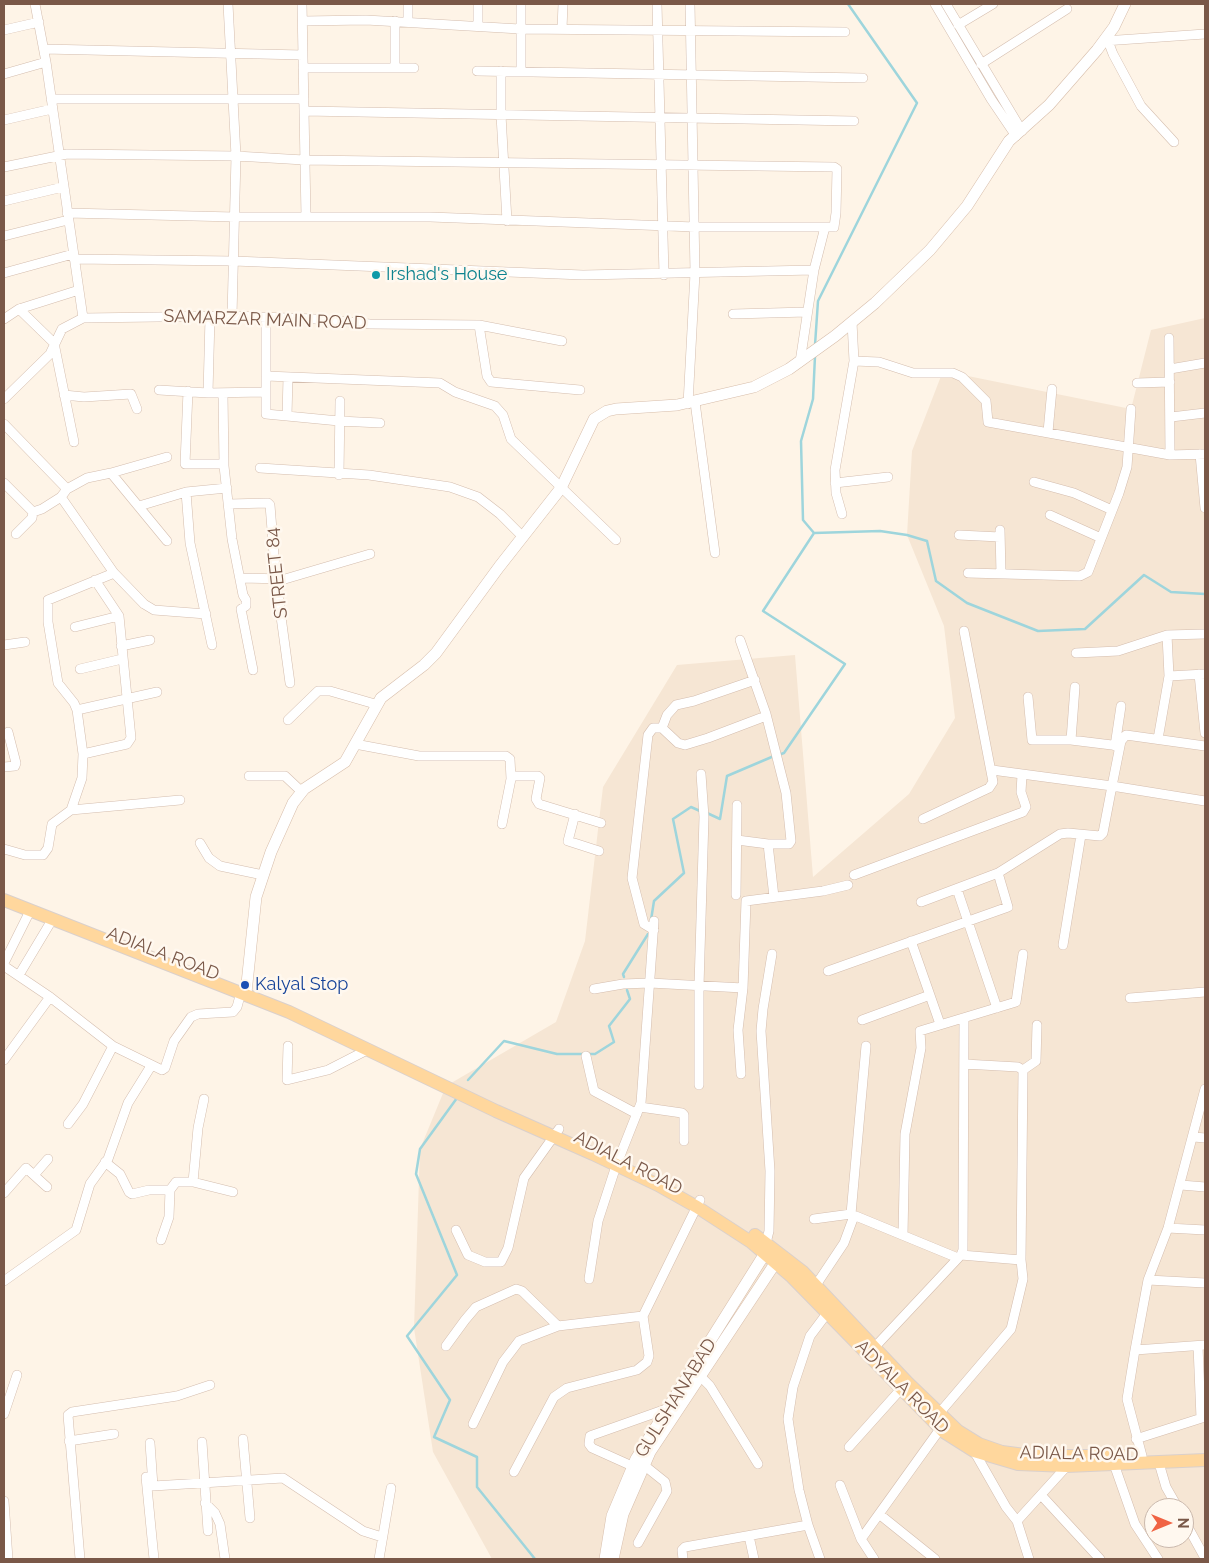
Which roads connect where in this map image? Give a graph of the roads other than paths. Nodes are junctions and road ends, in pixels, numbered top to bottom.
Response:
1 (35, 4) edge
2 (228, 4) edge
3 (302, 4) edge
4 (408, 4) edge
5 (478, 4) edge
6 (521, 4) edge
7 (563, 4) edge
8 (657, 4) edge
9 (690, 4) edge
10 (935, 4) edge
11 (946, 4) edge
12 (993, 4) edge
13 (1121, 6) edge
14 (1067, 9) dead end
15 (303, 20) junction
16 (395, 21) junction
17 (39, 22) junction
18 (408, 22) junction
19 (958, 25) junction
20 (478, 26) junction
21 (520, 29) junction
22 (562, 29) junction
23 (657, 29) junction
24 (691, 29) junction
25 (4, 30) edge
26 (845, 32) dead end
27 (1205, 34) edge
28 (1106, 41) junction
29 (44, 49) junction
30 (232, 53) junction
31 (303, 54) junction
32 (46, 62) junction
33 (981, 64) junction
34 (303, 68) junction
35 (395, 68) junction
36 (414, 68) dead end
37 (477, 71) dead end
38 (501, 71) junction
39 (520, 71) junction
40 (4, 74) edge
41 (658, 74) junction
42 (692, 74) junction
43 (864, 78) dead end
44 (51, 99) junction
45 (304, 99) junction
46 (234, 100) junction
47 (52, 109) junction
48 (304, 111) junction
49 (501, 115) junction
50 (660, 119) junction
51 (4, 120) edge
52 (692, 120) junction
53 (854, 121) dead end
54 (1019, 134) junction
55 (1174, 142) dead end
56 (58, 156) junction
57 (236, 156) junction
58 (304, 160) junction
59 (504, 162) junction
60 (662, 164) junction
61 (693, 164) junction
62 (4, 166) edge
63 (63, 186) junction
64 (4, 201) edge
65 (67, 216) junction
66 (235, 217) junction
67 (306, 217) junction
68 (506, 221) junction
69 (663, 227) junction
70 (695, 227) junction
71 (825, 227) junction
72 (4, 236) edge
73 (74, 256) junction
74 (234, 261) junction
75 (814, 270) junction
76 (4, 272) edge
77 (696, 273) junction
78 (664, 274) junction
79 (79, 290) junction
80 (19, 309) junction
81 (807, 312) junction
82 (733, 314) dead end
83 (232, 316) junction
84 (210, 317) junction
85 (266, 317) junction
86 (83, 318) junction
87 (4, 319) edge
88 (852, 322) junction
89 (479, 325) junction
90 (1169, 338) dead end
91 (562, 341) dead end
92 (54, 343) junction
93 (802, 360) junction
94 (854, 361) junction
95 (1205, 363) edge
96 (1170, 370) junction
97 (266, 376) junction
98 (288, 376) junction
99 (1170, 382) junction
100 (1137, 383) dead end
101 (1052, 389) dead end
102 (159, 390) dead end
103 (580, 390) dead end
104 (188, 391) junction
105 (265, 392) junction
106 (208, 393) junction
107 (223, 393) junction
108 (64, 395) junction
109 (4, 399) edge
110 (340, 401) dead end
111 (692, 403) junction
112 (137, 409) dead end
113 (1131, 409) dead end
114 (1205, 413) edge
115 (287, 416) junction
116 (1170, 417) junction
117 (339, 421) junction
118 (380, 422) dead end
119 (4, 424) edge
120 (1048, 432) junction
121 (74, 442) dead end
122 (1129, 448) junction
123 (1203, 454) edge
124 (1170, 455) junction
125 (167, 457) dead end
126 (224, 464) junction
127 (260, 468) dead end
128 (111, 473) junction
129 (339, 475) junction
130 (888, 477) dead end
131 (1034, 482) dead end
132 (4, 483) edge
133 (835, 483) junction
134 (227, 488) junction
135 (561, 488) junction
136 (67, 489) junction
137 (186, 492) junction
138 (61, 497) junction
139 (229, 504) junction
140 (139, 506) junction
141 (1205, 508) edge
142 (1112, 510) junction
143 (32, 512) junction
144 (842, 514) dead end
145 (1050, 515) dead end
146 (16, 534) dead end
147 (959, 535) dead end
148 (523, 536) junction
149 (1101, 538) junction
150 (616, 540) dead end
151 (167, 541) dead end
152 (714, 553) dead end
153 (370, 554) dead end
154 (114, 573) junction
155 (968, 573) dead end
156 (1001, 574) junction
157 (241, 578) junction
158 (95, 580) junction
159 (276, 580) junction
160 (206, 614) junction
161 (119, 616) junction
162 (75, 626) dead end
163 (964, 631) dead end
164 (1205, 634) edge
165 (1168, 635) junction
166 (150, 640) dead end
167 (740, 640) dead end
168 (25, 642) dead end
169 (4, 645) edge
170 (212, 645) dead end
171 (122, 646) junction
172 (1076, 653) dead end
173 (122, 659) junction
174 (80, 669) dead end
175 (253, 670) dead end
176 (1202, 674) edge
177 (1169, 676) junction
178 (755, 680) junction
179 (290, 683) dead end
180 (1075, 687) dead end
181 (157, 692) dead end
182 (1028, 697) dead end
183 (127, 699) junction
184 (375, 704) junction
185 (1121, 706) dead end
186 (76, 710) junction
187 (766, 716) junction
188 (288, 720) dead end
189 (662, 728) junction
190 (8, 732) dead end
191 (1205, 733) edge
192 (1158, 739) junction
193 (1071, 740) junction
194 (355, 744) junction
195 (1118, 746) junction
196 (1205, 746) edge
197 (83, 754) junction
198 (4, 767) edge
199 (992, 770) junction
200 (701, 774) dead end
201 (1022, 775) junction
202 (250, 776) dead end
203 (511, 776) junction
204 (1112, 786) junction
205 (302, 792) junction
206 (180, 800) dead end
207 (1205, 801) edge
208 (737, 805) dead end
209 (71, 810) junction
210 (576, 814) junction
211 (923, 819) dead end
212 (601, 823) dead end
213 (502, 824) dead end
214 (1081, 835) junction
215 (737, 840) junction
216 (200, 843) dead end
217 (768, 844) junction
218 (4, 849) edge
219 (599, 851) dead end
220 (998, 873) junction
221 (263, 875) junction
222 (854, 875) dead end
223 (848, 885) dead end
224 (957, 889) junction
225 (4, 892) edge
226 (736, 895) dead end
227 (774, 897) junction
228 (4, 900) edge
229 (921, 902) dead end
230 (30, 911) junction
231 (52, 920) junction
232 (968, 920) junction
233 (911, 941) junction
234 (1063, 945) dead end
235 (772, 954) dead end
236 (1023, 954) dead end
237 (4, 964) edge
238 (828, 972) dead end
239 (19, 976) junction
240 (650, 984) junction
241 (699, 986) junction
242 (743, 988) junction
243 (594, 989) dead end
244 (245, 990) junction
245 (1205, 992) edge
246 (930, 995) junction
247 (50, 997) junction
248 (1130, 998) dead end
249 (997, 1008) junction
250 (964, 1019) junction
251 (862, 1020) dead end
252 (940, 1024) junction
253 (1037, 1025) dead end
254 (113, 1046) junction
255 (288, 1046) dead end
256 (866, 1046) dead end
257 (369, 1049) junction
258 (586, 1056) dead end
259 (4, 1060) edge
260 (964, 1064) junction
261 (151, 1066) junction
262 (1023, 1070) junction
263 (741, 1074) dead end
264 (699, 1085) dead end
265 (1205, 1089) edge
266 (204, 1099) dead end
267 (639, 1110) junction
268 (68, 1124) dead end
269 (556, 1132) junction
270 (1194, 1137) junction
271 (1205, 1138) edge
272 (684, 1141) dead end
273 (48, 1159) dead end
274 (105, 1162) junction
275 (618, 1162) junction
276 (34, 1175) junction
277 (193, 1182) junction
278 (1181, 1185) junction
279 (47, 1187) dead end
280 (1205, 1187) edge
281 (170, 1190) junction
282 (233, 1192) dead end
283 (4, 1193) edge
284 (699, 1204) junction
285 (852, 1215) junction
286 (814, 1219) dead end
287 (1168, 1228) junction
288 (456, 1230) dead end
289 (1205, 1230) edge
290 (903, 1236) junction
291 (161, 1240) dead end
292 (767, 1248) junction
293 (959, 1257) junction
294 (778, 1258) junction
295 (1021, 1260) junction
296 (589, 1279) dead end
297 (4, 1280) edge
298 (1148, 1280) junction
299 (1205, 1283) edge
300 (816, 1285) junction
301 (828, 1312) junction
302 (643, 1316) junction
303 (558, 1326) junction
304 (1201, 1345) edge
305 (446, 1346) dead end
306 (871, 1350) junction
307 (1135, 1350) junction
308 (697, 1372) junction
309 (17, 1375) dead end
310 (210, 1385) dead end
311 (901, 1389) junction
312 (669, 1408) junction
313 (4, 1414) edge
314 (1203, 1417) edge
315 (937, 1421) junction
316 (472, 1424) dead end
317 (114, 1434) dead end
318 (243, 1439) dead end
319 (1136, 1439) junction
320 (69, 1441) junction
321 (202, 1442) dead end
322 (150, 1443) dead end
323 (849, 1448) dead end
324 (974, 1451) junction
325 (1205, 1452) edge
326 (1142, 1456) junction
327 (1205, 1460) edge
328 (1159, 1463) junction
329 (638, 1464) junction
330 (758, 1464) dead end
331 (1114, 1464) junction
332 (146, 1466) dead end
333 (1067, 1466) junction
334 (514, 1472) dead end
335 (245, 1480) junction
336 (203, 1482) junction
337 (840, 1485) dead end
338 (153, 1486) junction
339 (391, 1488) dead end
340 (1041, 1495) junction
341 (148, 1496) junction
342 (1172, 1498) edge
343 (4, 1500) edge
344 (205, 1503) junction
345 (880, 1514) junction
346 (250, 1518) dead end
347 (1017, 1521) junction
348 (808, 1525) junction
349 (208, 1531) dead end
350 (748, 1536) junction
351 (382, 1537) junction
352 (1194, 1538) edge
353 (861, 1539) junction
354 (638, 1543) dead end
355 (1205, 1558) edge
356 (5, 1559) edge
357 (80, 1559) edge
358 (154, 1559) edge
359 (224, 1559) edge
360 (379, 1559) edge
361 (605, 1559) edge
362 (613, 1559) edge
363 (683, 1559) edge
364 (754, 1559) edge
365 (820, 1559) edge
366 (874, 1559) edge
367 (935, 1559) edge
368 (1029, 1559) edge
369 (1100, 1559) edge
370 (1158, 1559) edge

1 - 17 street
2 - 30 street
3 - 15 street
4 - 18 street
5 - 20 street
6 - 21 street
7 - 22 street
8 - 23 street
9 - 24 street
10 - 54 street
11 - 19 street
12 - 19 street
13 - 28 main road
14 - 33 street
15 - 16 street
15 - 31 street
16 - 18 street
16 - 35 street
17 - 25 street
17 - 29 street
18 - 20 street
19 - 33 street
20 - 21 street
21 - 22 street
21 - 39 street
22 - 23 street
23 - 24 street
23 - 41 street
24 - 26 street
24 - 42 street
27 - 28 street
28 - 54 main road
28 - 55 street
29 - 30 street
29 - 32 street
30 - 31 street
30 - 46 street
31 - 34 street
32 - 40 street
32 - 44 street
33 - 54 street
34 - 35 street
34 - 45 street
35 - 36 street
37 - 38 street
38 - 39 street
38 - 49 street
39 - 41 street
41 - 42 street
41 - 50 street
42 - 43 street
42 - 52 street
44 - 46 street
44 - 47 street
45 - 46 street
45 - 48 street
46 - 57 street
47 - 51 street
47 - 56 street
48 - 49 street
48 - 58 street
49 - 50 street
49 - 59 street
50 - 52 street
50 - 60 street
52 - 53 street
52 - 61 street
54 - 88 main road
56 - 57 street
56 - 62 street
56 - 63 street
57 - 58 street
57 - 66 street
58 - 59 street
58 - 67 street
59 - 60 street
59 - 68 street
60 - 61 street
60 - 69 street
61 - 70 street
61 - 71 street
63 - 64 street
63 - 65 street
65 - 66 street
65 - 72 street
65 - 73 street
66 - 67 street
66 - 74 street
67 - 68 street
68 - 69 street
69 - 70 street
69 - 78 street
70 - 71 street
70 - 77 street
71 - 75 street
73 - 74 street
73 - 76 street
73 - 79 street
74 - 78 street
74 - 83 street
75 - 77 street
75 - 81 street
77 - 78 street
77 - 111 street
79 - 80 street
79 - 86 street
80 - 87 street
80 - 92 street
81 - 82 street
81 - 93 street
83 - 84 street, SAMARZAR MAIN ROAD
83 - 85 street, SAMARZAR MAIN ROAD
84 - 86 street, SAMARZAR MAIN ROAD
84 - 106 street
85 - 89 street, SAMARZAR MAIN ROAD
85 - 97 street
86 - 92 street, SAMARZAR MAIN ROAD
88 - 93 main road
88 - 94 street
89 - 91 street, SAMARZAR MAIN ROAD
89 - 103 street
90 - 96 street
92 - 108 street
92 - 109 street, SAMARZAR MAIN ROAD
93 - 111 main road
94 - 120 street
94 - 133 street
95 - 96 street
96 - 99 street
97 - 98 street
97 - 105 street
98 - 115 street
98 - 135 street
99 - 100 street
99 - 116 street
101 - 120 street
102 - 104 street
104 - 106 street
104 - 126 street
105 - 107 street
105 - 115 street
106 - 107 street
107 - 126 street
108 - 112 street
108 - 121 street
110 - 117 street
111 - 135 main road
111 - 152 street
113 - 122 street
114 - 116 street
115 - 117 street
116 - 124 street
117 - 118 street
117 - 129 street
119 - 136 street
120 - 122 street
122 - 124 street
122 - 142 street
123 - 124 street
123 - 141 street
125 - 128 street
126 - 134 street
127 - 129 street
128 - 136 street
128 - 140 street
129 - 148 street
130 - 133 street
131 - 142 street
132 - 143 street
133 - 144 street
134 - 137 street
134 - 139 street
135 - 148 main road
135 - 150 street
136 - 138 street
137 - 140 street
137 - 160 street
138 - 143 street
138 - 154 street
139 - 157 street
139 - 159 street, STREET 84
140 - 151 street
142 - 149 street
143 - 146 street
145 - 149 street
147 - 156 street
148 - 184 main road
149 - 156 street
153 - 159 street
154 - 158 street
154 - 160 street
155 - 156 street
157 - 159 street
157 - 175 street
158 - 161 street
158 - 186 street
159 - 179 street, STREET 84
160 - 170 street
161 - 162 street
161 - 171 street
163 - 199 street
164 - 165 street
165 - 172 street
165 - 177 street
166 - 171 street
167 - 178 street
168 - 169 street
171 - 173 street
173 - 174 street
173 - 183 street
176 - 177 street
176 - 191 street
177 - 192 street
178 - 187 street
178 - 189 street
180 - 193 street
181 - 183 street
182 - 193 street
183 - 186 street
183 - 197 street
184 - 188 street
184 - 194 main road
185 - 195 street
186 - 197 street
187 - 189 street
187 - 217 street
189 - 240 street
190 - 198 street
192 - 195 street
192 - 196 street
193 - 195 street
194 - 203 street
194 - 205 main road
195 - 204 street
197 - 209 street
199 - 201 street
199 - 211 street
200 - 241 street
201 - 204 street
201 - 222 street
202 - 205 street
203 - 210 street
203 - 213 street
204 - 207 street
204 - 214 street
205 - 221 main road
206 - 209 street
208 - 215 street
209 - 218 street
210 - 212 street
210 - 219 street
214 - 220 street
214 - 234 street
215 - 217 street
215 - 226 street
216 - 221 street
217 - 227 street
220 - 224 street
220 - 232 street
221 - 244 main road
223 - 227 street
224 - 229 street
224 - 232 street
225 - 244 main road, ADIALA ROAD
227 - 242 street
228 - 230 main road, ADIALA ROAD
230 - 231 main road, ADIALA ROAD
230 - 237 street
231 - 239 street
231 - 244 main road, ADIALA ROAD
232 - 233 street
232 - 249 street
233 - 238 street
233 - 246 street
235 - 292 street
236 - 249 street
237 - 239 street
239 - 247 street
240 - 241 street
240 - 243 street
240 - 267 street
241 - 242 street
241 - 264 street
242 - 263 street
244 - 257 main road, ADIALA ROAD
244 - 261 street
244 - 269 main road, ADIALA ROAD
245 - 248 street
246 - 251 street
246 - 252 street
247 - 254 street
247 - 259 street
249 - 250 street
250 - 252 street
250 - 260 street
252 - 290 street
253 - 262 street
254 - 261 street
254 - 268 street
255 - 257 street
256 - 285 street
257 - 269 main road, ADIALA ROAD
258 - 267 street
260 - 262 street
260 - 293 street
261 - 274 street
262 - 295 street
265 - 270 street
266 - 277 street
267 - 272 street
267 - 275 street
269 - 275 main road, ADIALA ROAD
269 - 288 street
270 - 271 street
270 - 278 street
273 - 276 street
274 - 281 street
274 - 297 street
275 - 284 main road, ADIALA ROAD
275 - 296 street
276 - 279 street
276 - 283 street
277 - 281 street
277 - 282 street
278 - 280 street
278 - 287 street
281 - 291 street
284 - 292 main road, ADIALA ROAD
284 - 292 main road, ADIALA ROAD
284 - 302 street
285 - 286 street
285 - 290 street
285 - 300 street
287 - 289 street
287 - 298 street
290 - 293 street
292 - 294 main road, ADIALA ROAD
292 - 308 main road, GULSHANABAD
293 - 295 street
293 - 306 street
294 - 300 main road, ADIALA ROAD
294 - 301 main road, ADYALA ROAD
294 - 308 main road, GULSHANABAD
295 - 315 street
298 - 299 street
298 - 307 street
300 - 306 main road, ADIALA ROAD
301 - 306 main road, ADYALA ROAD
301 - 348 street
302 - 303 street
302 - 334 street
303 - 305 street
303 - 316 street
304 - 307 street
304 - 314 street
306 - 311 main road, ADYALA ROAD
306 - 315 main road, ADIALA ROAD
307 - 319 street
308 - 312 main road, GULSHANABAD
308 - 329 main road, GULSHANABAD
308 - 330 street
309 - 313 street
310 - 320 street
311 - 315 main road, ADYALA ROAD
311 - 323 street
312 - 329 main road, GULSHANABAD
312 - 329 street
314 - 319 street
315 - 324 main road, ADYALA ROAD
315 - 326 main road, ADIALA ROAD
315 - 345 street
317 - 320 street
318 - 335 street
319 - 326 street
320 - 357 street
321 - 336 street
322 - 338 street
324 - 333 main road, ADYALA ROAD
324 - 347 street
325 - 326 main road, ADIALA ROAD
327 - 328 main road, ADYALA ROAD
328 - 331 main road, ADYALA ROAD
328 - 342 street
329 - 354 street
329 - 361 main road, GULSHANABAD
329 - 362 main road, GULSHANABAD
331 - 333 main road, ADYALA ROAD
331 - 370 street
332 - 341 street
333 - 340 street
335 - 336 street
335 - 346 street
335 - 351 street
336 - 338 street
336 - 344 street
337 - 353 street
338 - 341 street
339 - 351 street
340 - 347 street
340 - 369 street
341 - 358 street
343 - 356 street
344 - 349 street
344 - 359 street
345 - 353 street
345 - 367 street
347 - 368 street
348 - 350 street
348 - 365 street
350 - 363 street
350 - 364 street
351 - 360 street
352 - 355 street
353 - 366 street

